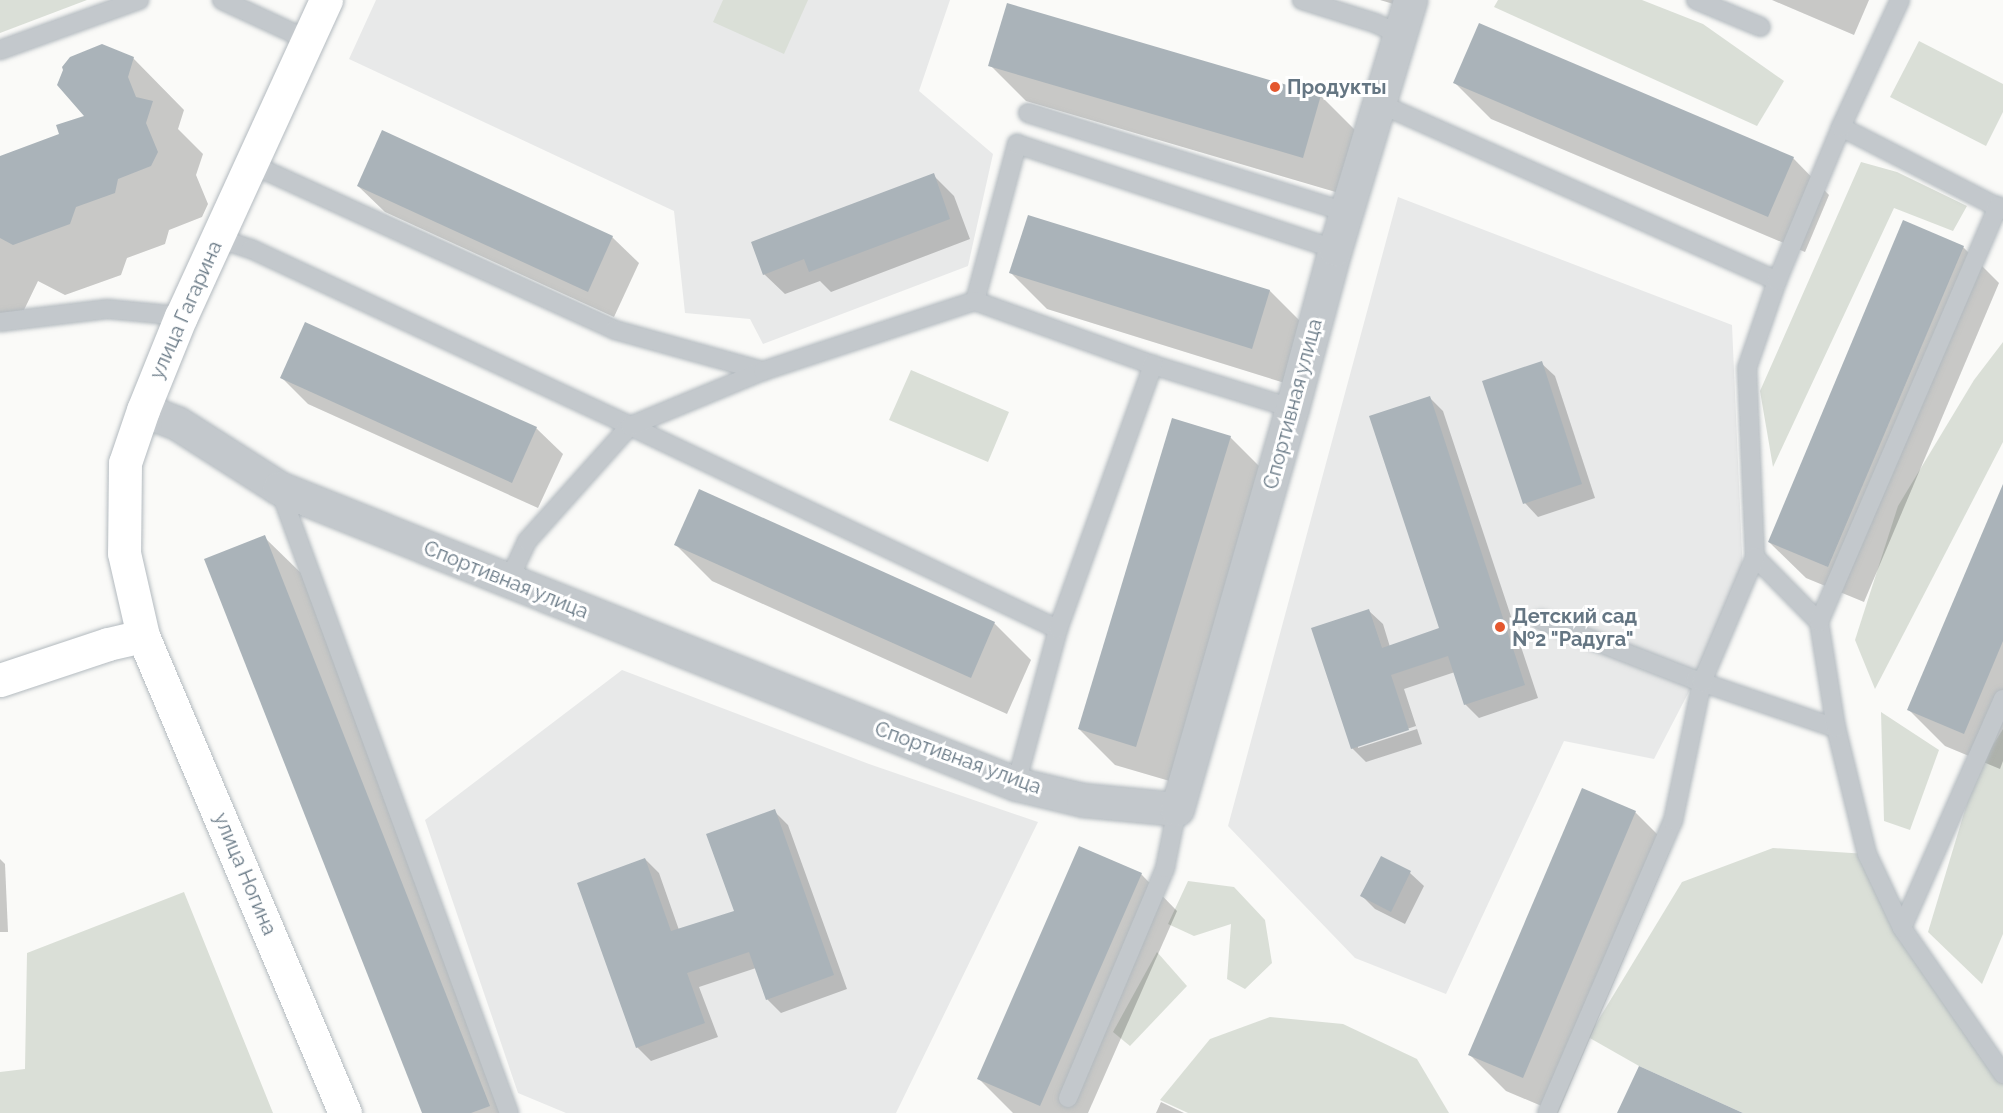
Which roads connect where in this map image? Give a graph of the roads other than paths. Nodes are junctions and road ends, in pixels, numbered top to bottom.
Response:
1 (139, 0) edge
2 (222, 0) edge
3 (326, 0) edge
4 (1302, 0) edge
5 (1410, 0) edge
6 (1696, 0) edge
7 (1900, 0) edge
8 (1761, 27) dead end
9 (1399, 34) junction
10 (308, 40) junction
11 (0, 50) edge
12 (1378, 103) junction
13 (1028, 113) dead end
14 (1841, 127) junction
15 (251, 164) junction
16 (2000, 208) edge
17 (1346, 212) junction
18 (218, 238) junction
19 (1335, 249) junction
20 (1777, 282) junction
21 (975, 301) junction
22 (181, 316) junction
23 (0, 322) edge
24 (1153, 365) junction
25 (763, 371) junction
26 (1292, 408) junction
27 (143, 410) junction
28 (630, 426) junction
29 (279, 488) junction
30 (1755, 557) junction
31 (508, 582) junction
32 (1541, 620) dead end
33 (1819, 622) junction
34 (1058, 629) junction
35 (143, 636) junction
36 (0, 681) edge
37 (1702, 682) junction
38 (2003, 699) edge
39 (1836, 728) junction
40 (1016, 784) junction
41 (1177, 809) junction
42 (1902, 928) junction
43 (2003, 1074) edge
44 (1068, 1098) dead end
45 (345, 1113) edge
46 (509, 1113) edge
47 (1547, 1113) edge

1 - 11 lane
2 - 10 lane
3 - 10 street, улица Гагарина
4 - 9 lane
5 - 9 street, Спортивная улица
6 - 8 lane
7 - 14 lane
9 - 12 street, Спортивная улица
10 - 15 street, улица Гагарина
12 - 17 street, Спортивная улица
12 - 20 lane
13 - 17 lane
14 - 16 lane
14 - 20 lane
15 - 18 street, улица Гагарина
15 - 25 lane
16 - 33 lane
17 - 19 street, Спортивная улица
18 - 22 street, улица Гагарина
18 - 28 lane
19 - 21 lane
19 - 26 street, Спортивная улица
20 - 30 lane
21 - 24 lane
21 - 25 lane
22 - 23 lane
22 - 27 street, улица Гагарина
24 - 26 lane
24 - 34 lane
25 - 28 lane
26 - 41 street, Спортивная улица
27 - 29 street, Спортивная улица
27 - 35 street, улица Гагарина
28 - 31 lane
28 - 34 lane
29 - 31 street, Спортивная улица
29 - 46 lane
30 - 33 lane
30 - 37 lane
31 - 40 street, Спортивная улица
32 - 37 lane
33 - 39 lane
34 - 40 lane
35 - 36 street
35 - 45 street, улица Ногина
37 - 39 lane
37 - 47 lane
38 - 42 lane
39 - 42 lane
40 - 41 street, Спортивная улица
41 - 44 lane
42 - 43 lane

